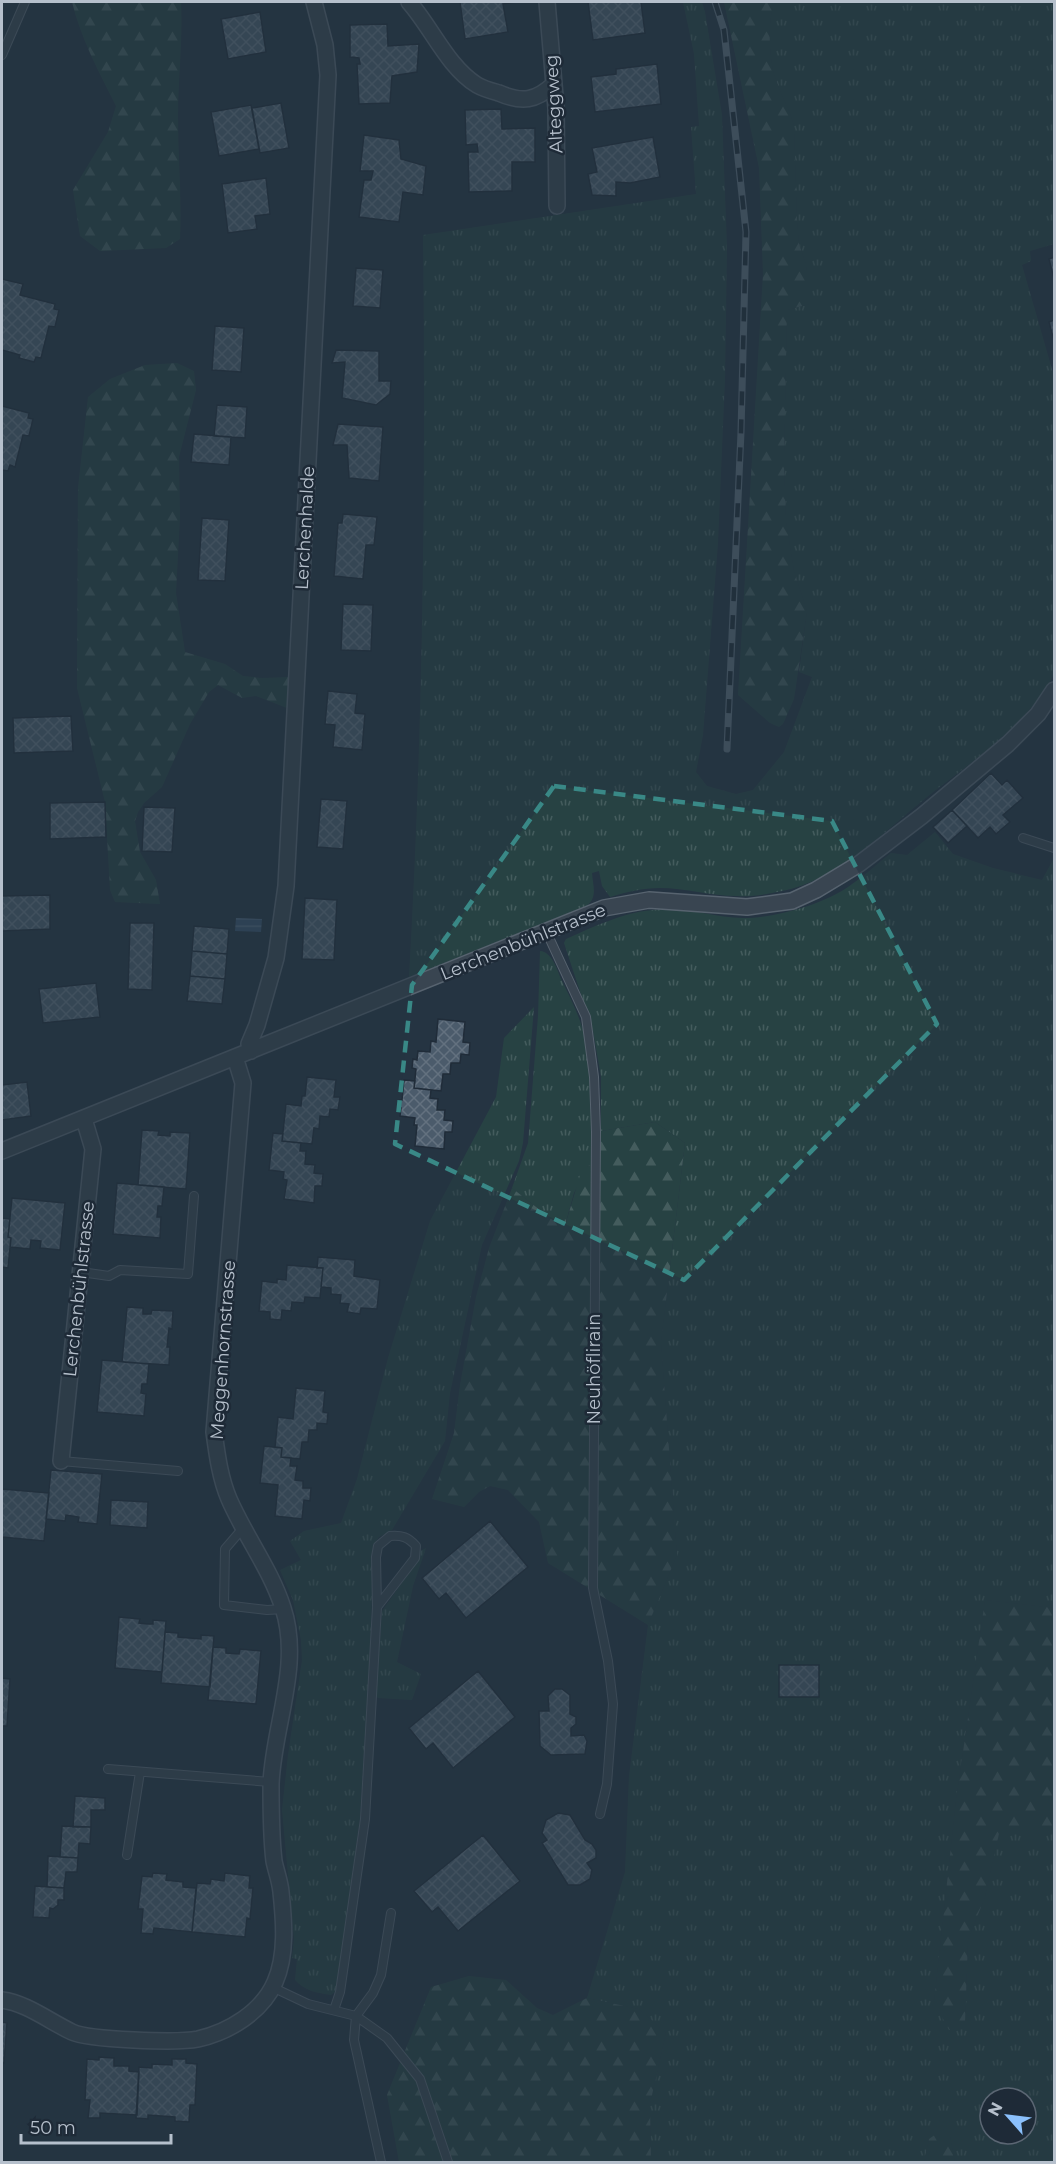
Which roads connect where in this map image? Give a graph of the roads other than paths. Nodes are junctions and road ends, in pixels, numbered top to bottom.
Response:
1 (25, 2) edge
2 (314, 2) edge
3 (409, 2) edge
4 (547, 2) edge
5 (2, 55) edge
6 (554, 84) junction
7 (557, 207) dead end
8 (1053, 697) edge
9 (1023, 838) dead end
10 (1054, 848) edge
11 (546, 930) junction
12 (251, 1051) junction
13 (235, 1057) junction
14 (84, 1119) junction
15 (2, 1151) edge
16 (194, 1196) dead end
17 (81, 1272) junction
18 (61, 1461) joint
19 (178, 1471) dead end
20 (243, 1528) junction
21 (377, 1606) junction
22 (284, 1609) junction
23 (108, 1769) dead end
24 (140, 1772) junction
25 (271, 1782) junction
26 (600, 1814) dead end
27 (128, 1855) dead end
28 (391, 1913) dead end
29 (272, 1987) junction
30 (2, 2000) edge
31 (334, 2010) junction
32 (356, 2016) junction
33 (381, 2163) edge
34 (448, 2163) edge

1 - 5 lane
2 - 12 street, Lerchenhalde
3 - 6 street
4 - 6 street, Alteggweg
6 - 7 street, Alteggweg
8 - 11 street, Lerchenbühlstrasse
9 - 10 lane
11 - 12 street, Lerchenbühlstrasse
11 - 26 lane, Neuhöflirain
12 - 13 street, Lerchenbühlstrasse
13 - 14 street, Lerchenbühlstrasse
13 - 20 street, Meggenhornstrasse
14 - 15 street, Lerchenbühlstrasse
14 - 17 street, Lerchenbühlstrasse
16 - 17 lane
17 - 18 street, Lerchenbühlstrasse
18 - 19 lane
20 - 22 street, Meggenhornstrasse
20 - 22 lane
21 - 21 lane
21 - 31 lane
22 - 25 street, Meggenhornstrasse
23 - 24 lane
24 - 25 lane
24 - 27 lane
25 - 29 street, Meggenhornstrasse
28 - 32 lane
29 - 30 street, Meggenhornstrasse
29 - 31 lane
31 - 32 lane
32 - 33 lane
32 - 34 lane

